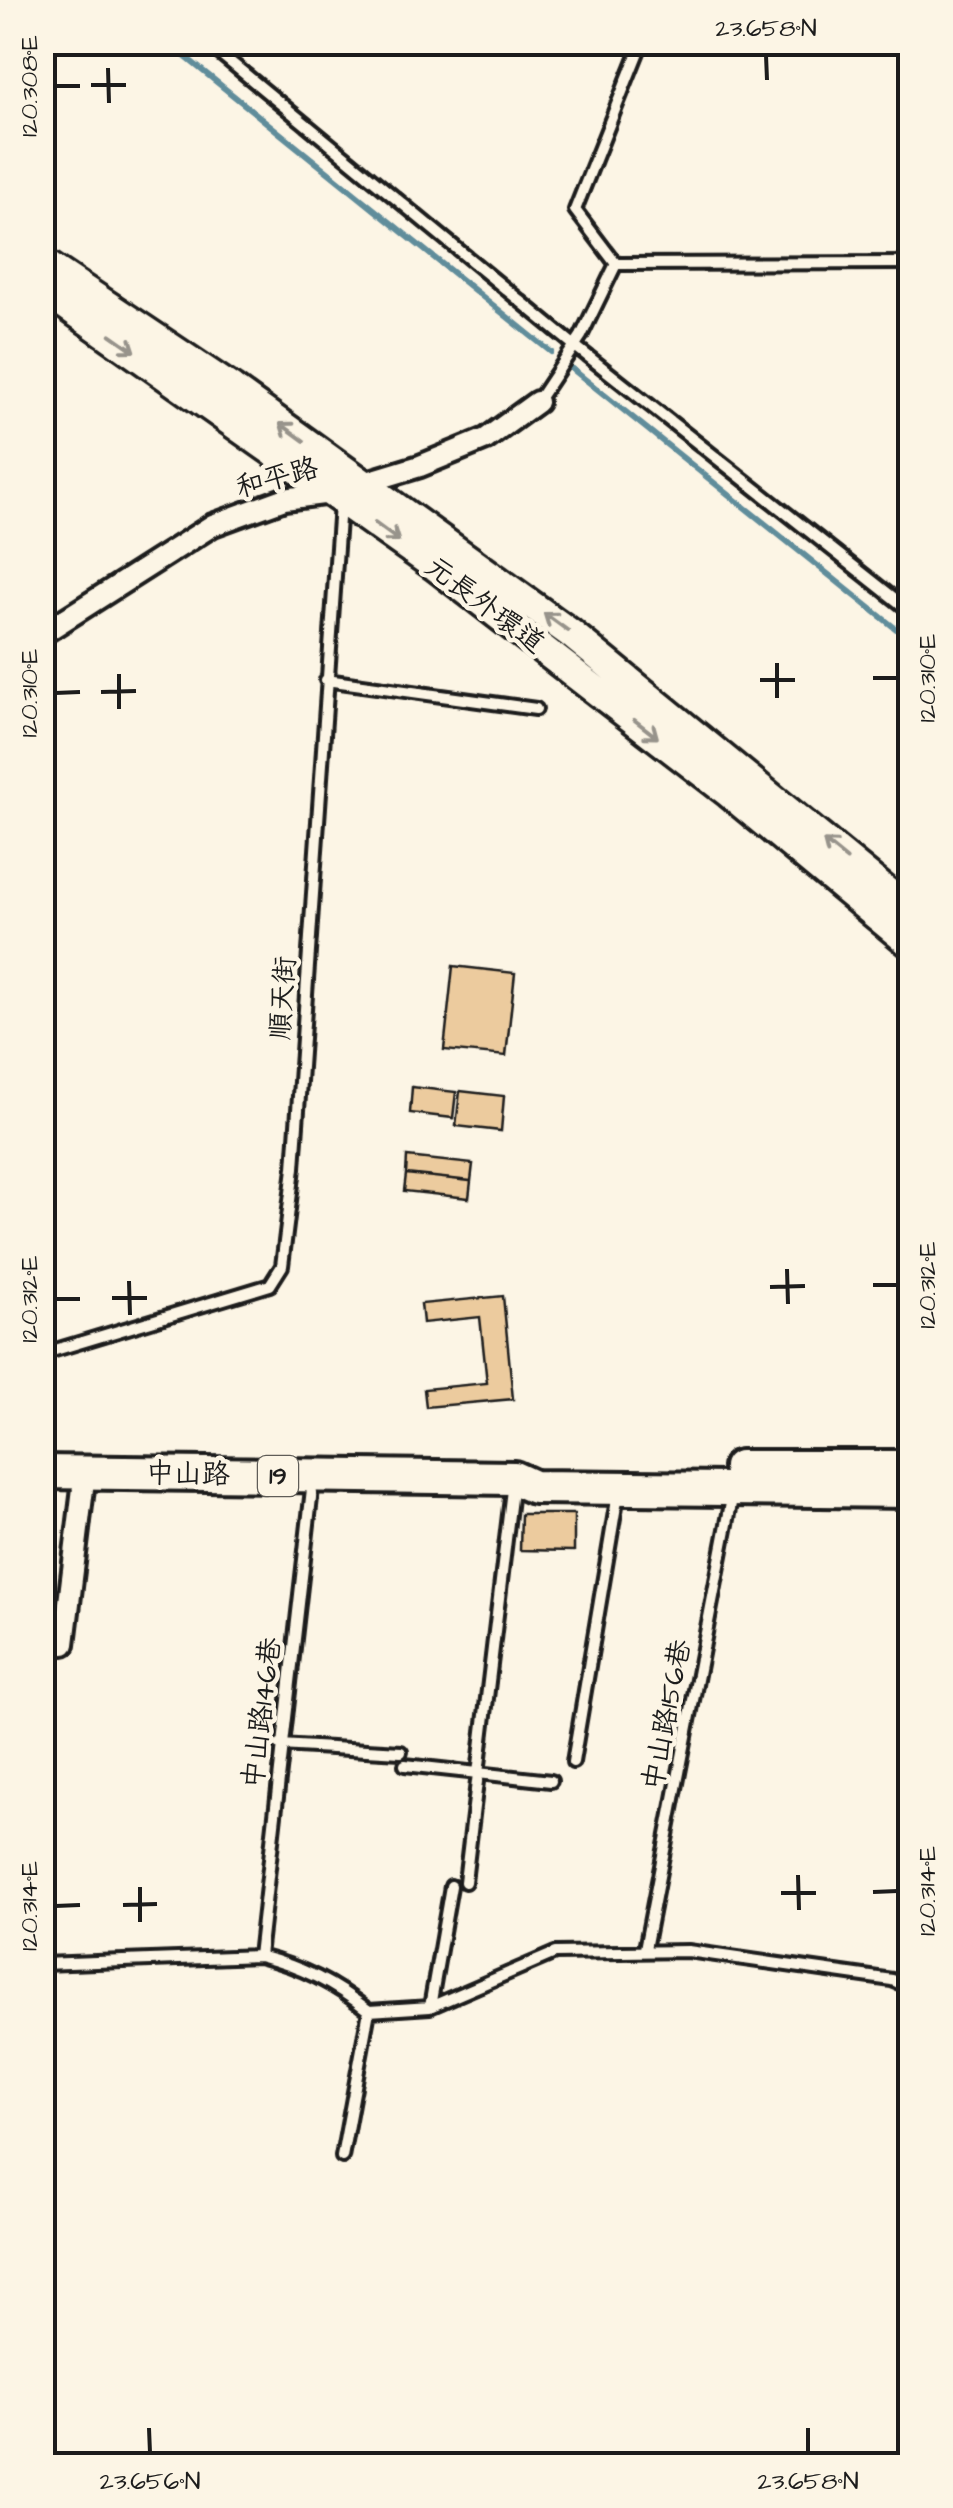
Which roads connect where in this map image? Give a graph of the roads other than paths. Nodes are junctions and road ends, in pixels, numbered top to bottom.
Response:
1 (206, 42) edge
2 (642, 42) edge
3 (42, 262) edge
4 (910, 263) edge
5 (616, 264) junction
6 (42, 288) edge
7 (575, 346) junction
8 (537, 402) joint
9 (344, 491) junction
10 (910, 611) edge
11 (42, 634) edge
12 (326, 680) junction
13 (536, 708) dead end
14 (910, 911) edge
15 (910, 943) edge
16 (42, 1354) edge
17 (910, 1466) edge
18 (42, 1472) edge
19 (85, 1472) junction
20 (313, 1476) junction
21 (514, 1478) junction
22 (619, 1488) junction
23 (733, 1489) junction
24 (910, 1490) edge
25 (64, 1644) dead end
26 (280, 1746) junction
27 (402, 1752) dead end
28 (573, 1762) dead end
29 (404, 1765) dead end
30 (481, 1772) junction
31 (552, 1781) dead end
32 (464, 1882) dead end
33 (451, 1886) dead end
34 (645, 1949) junction
35 (259, 1956) junction
36 (42, 1964) edge
37 (910, 1987) edge
38 (430, 2007) junction
39 (369, 2011) junction
40 (342, 2157) dead end

1 - 7 lane
2 - 5 lane
9 -> 3 street, 元長外環道
4 - 5 lane
5 - 7 lane
6 -> 9 street, 元長外環道
7 - 8 lane
7 - 10 lane
8 - 9 street, 和平路
9 - 11 street, 和平路
9 - 12 lane, 順天街
14 -> 9 street, 元長外環道
9 -> 15 street, 元長外環道
12 - 13 lane
12 - 16 lane, 順天街
17 - 21 main road, 中山路 / 19
18 - 19 main road, 中山路 / 19
19 - 20 main road, 中山路 / 19
19 - 25 street
20 - 21 main road, 中山路 / 19
20 - 26 lane, 中山路146巷
21 - 22 main road, 中山路 / 19
21 - 30 lane
22 - 23 main road, 中山路 / 19
22 - 28 lane
23 - 24 main road, 中山路 / 19
23 - 34 lane, 中山路156巷
26 - 27 lane
26 - 35 lane, 中山路146巷
29 - 30 lane
30 - 31 lane
30 - 32 lane
33 - 38 lane
34 - 37 lane
34 - 38 lane
35 - 36 lane
35 - 39 lane
38 - 39 lane
39 - 40 lane

